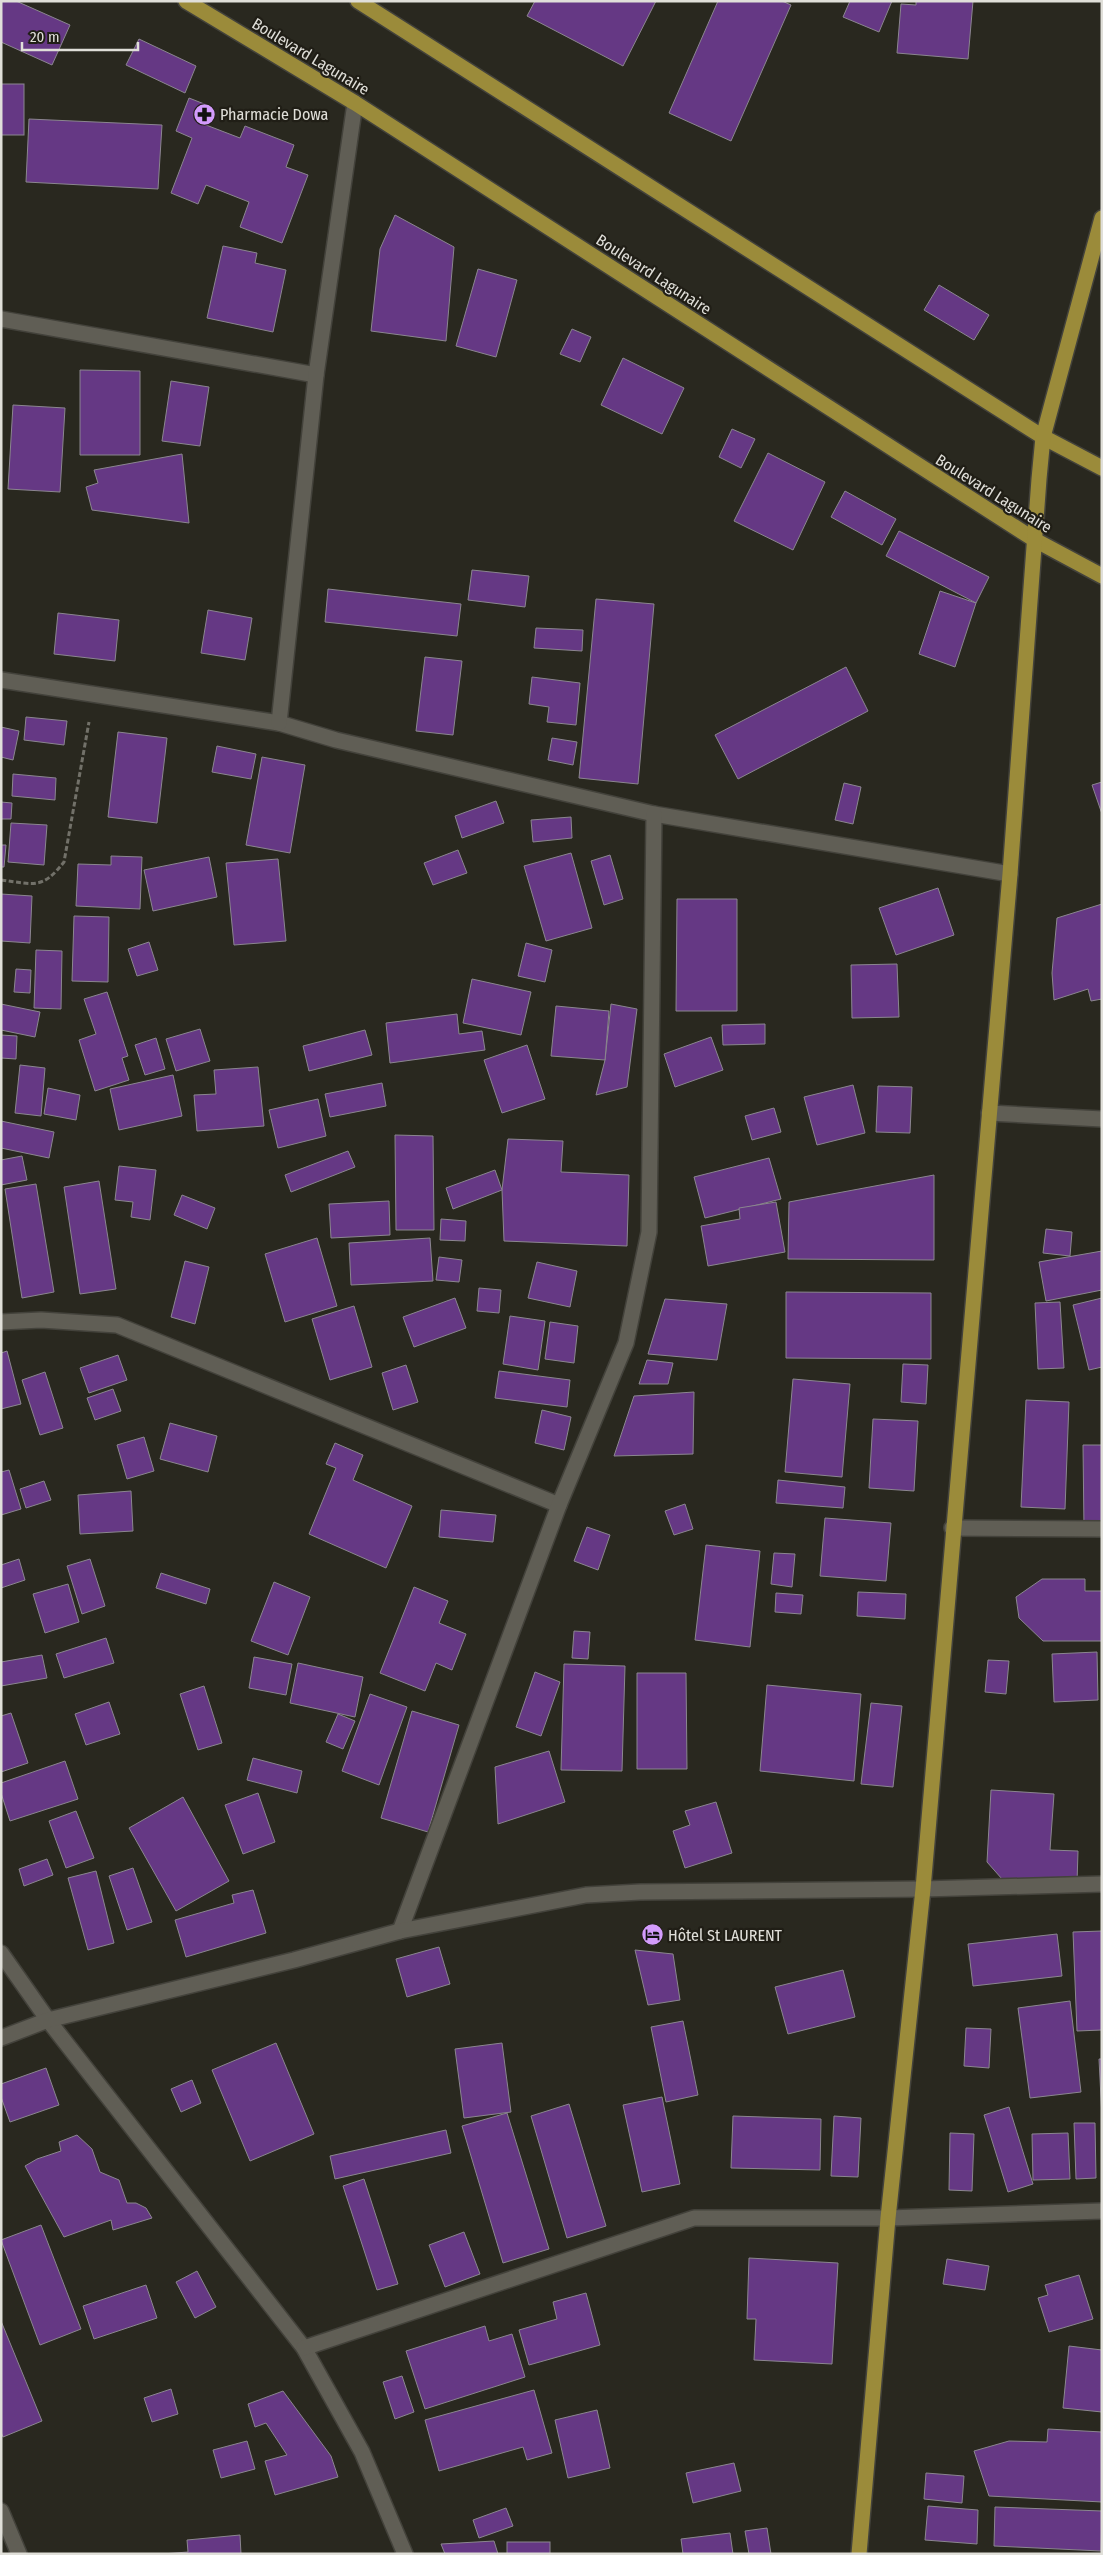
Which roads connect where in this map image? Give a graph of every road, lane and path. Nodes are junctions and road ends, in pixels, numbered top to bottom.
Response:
1 (186, 1) edge
2 (358, 1) edge
3 (355, 103) junction
4 (1102, 218) edge
5 (1, 319) edge
6 (316, 375) junction
7 (1044, 437) junction
8 (1102, 468) edge
9 (1035, 540) junction
10 (1102, 576) edge
11 (1, 680) edge
12 (94, 694) junction
13 (279, 724) junction
14 (654, 814) junction
15 (1010, 874) junction
16 (1, 880) edge
17 (989, 1113) junction
18 (1102, 1119) edge
19 (1, 1322) edge
20 (559, 1505) junction
21 (952, 1528) junction
22 (1102, 1529) edge
23 (1102, 1884) edge
24 (923, 1889) junction
25 (400, 1931) junction
26 (1, 1952) edge
27 (48, 2020) junction
28 (1, 2038) edge
29 (1102, 2211) edge
30 (888, 2218) junction
31 (304, 2348) junction
32 (1, 2511) edge
33 (19, 2554) edge
34 (405, 2554) edge
35 (859, 2554) edge

1 - 3 main road, Boulevard Lagunaire
2 - 7 main road
3 - 6 street
3 - 9 main road, Boulevard Lagunaire
4 - 7 main road
5 - 6 street
6 - 13 street
7 - 8 main road
7 - 9 main road
9 - 10 main road, Boulevard Lagunaire
9 - 15 main road
11 - 12 street
12 - 13 street
12 - 16 path
13 - 14 street
14 - 15 street
14 - 20 street
15 - 17 main road
17 - 18 street
17 - 21 main road
19 - 20 street
20 - 25 street
21 - 22 street
21 - 24 main road
23 - 24 street
24 - 25 street
24 - 30 main road
25 - 27 street
26 - 27 street
27 - 28 street
27 - 31 street
29 - 30 street
30 - 31 street
30 - 35 main road
31 - 34 street
32 - 33 street

